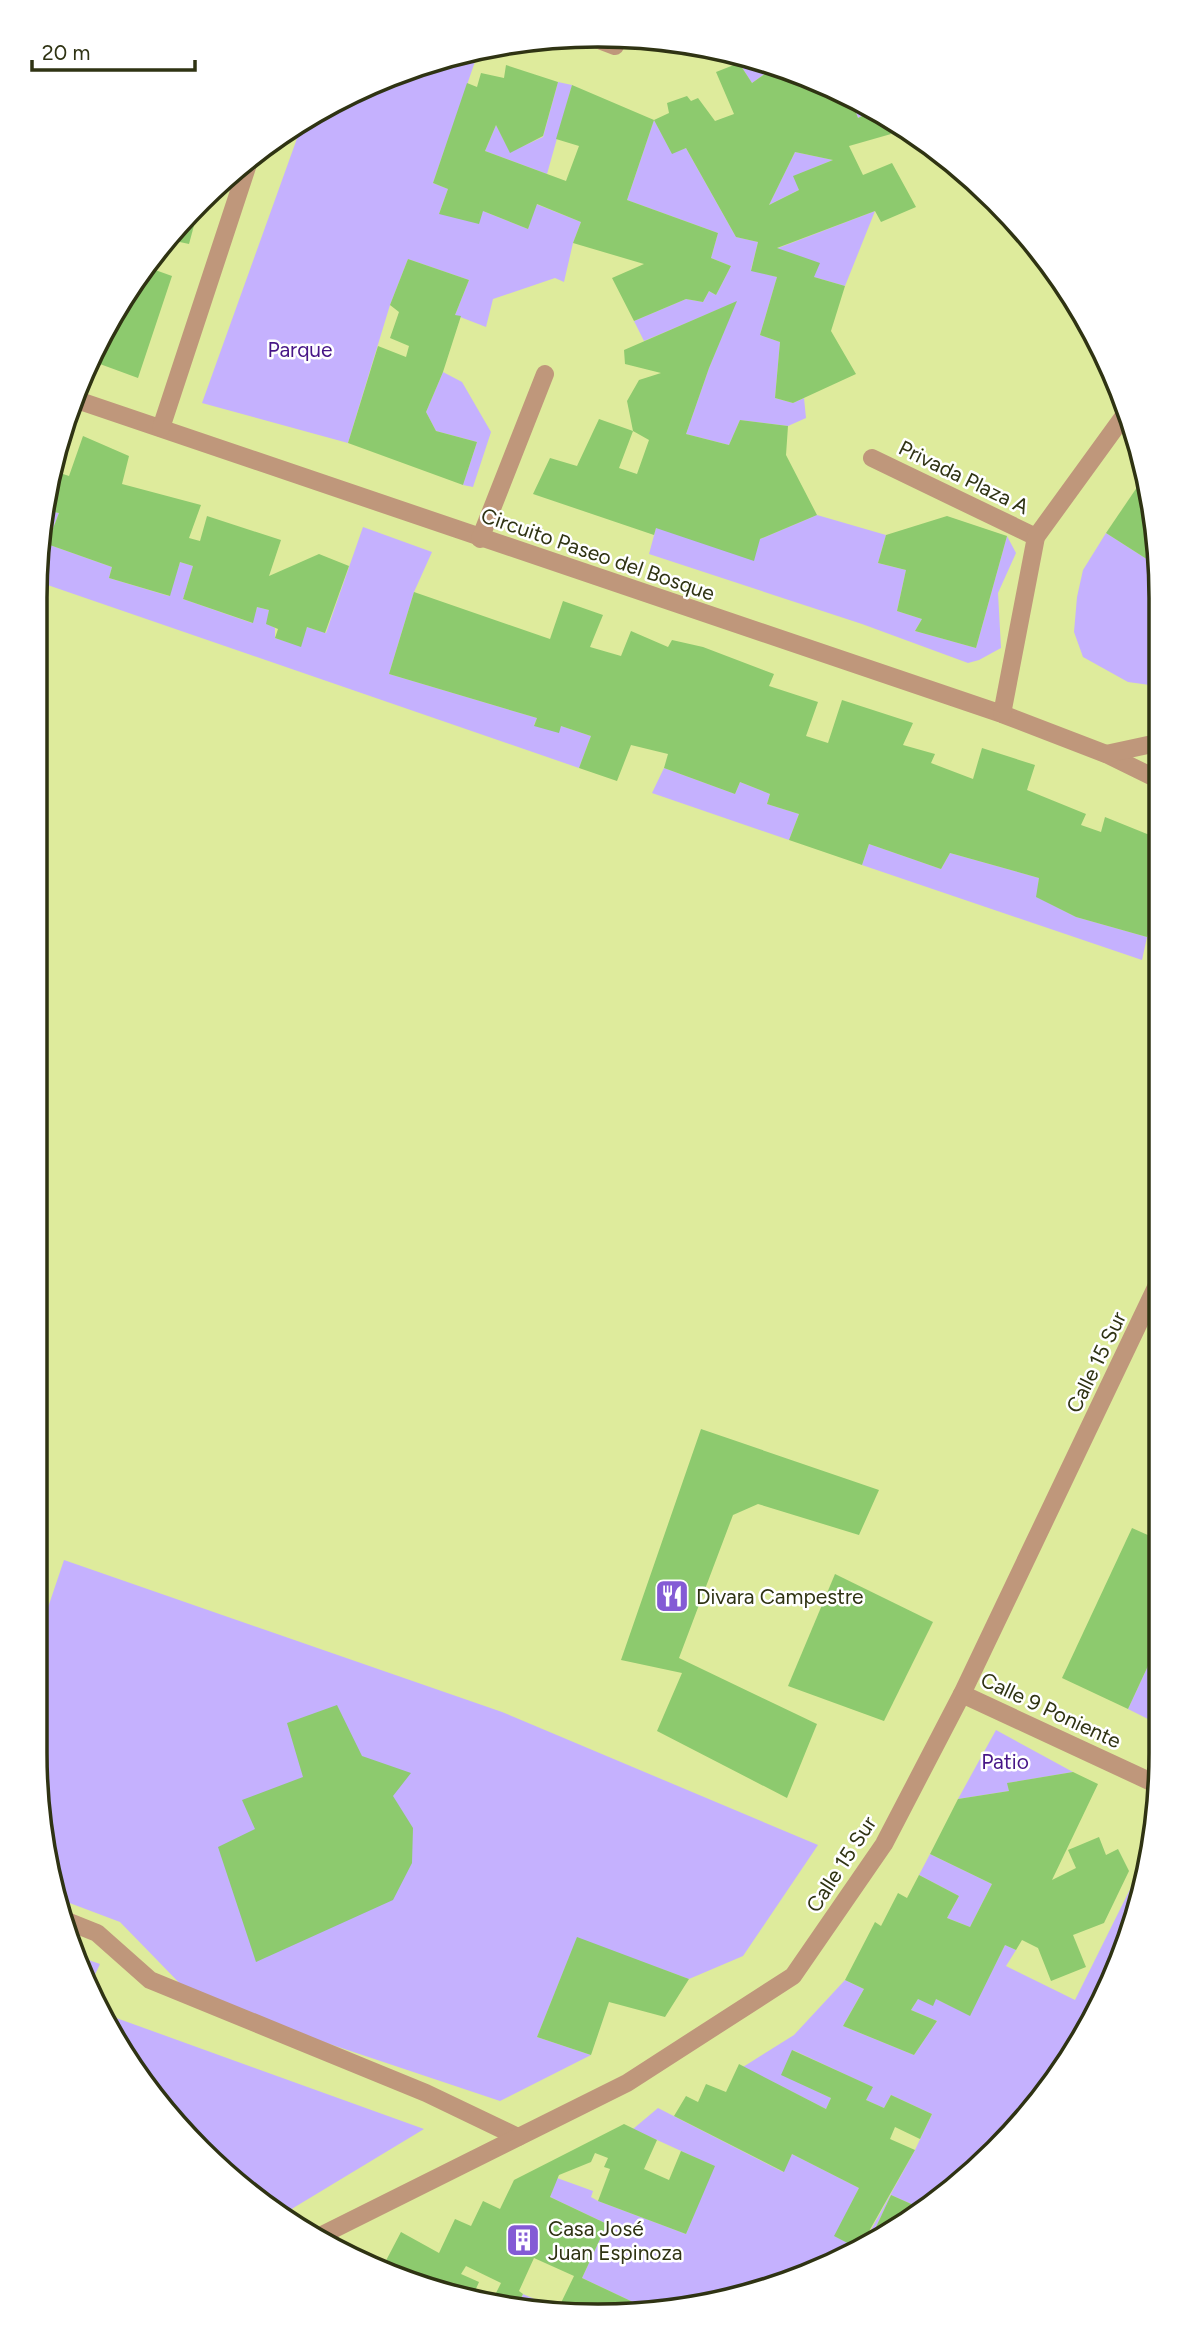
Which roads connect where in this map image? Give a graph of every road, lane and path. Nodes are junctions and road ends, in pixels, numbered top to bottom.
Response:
1 (244, 177) edge
2 (545, 374) dead end
3 (83, 402) edge
4 (1120, 421) edge
5 (161, 428) junction
6 (872, 458) dead end
7 (1036, 537) junction
8 (480, 539) junction
9 (1002, 714) junction
10 (1149, 745) edge
11 (1106, 754) junction
12 (1149, 775) edge
13 (1149, 1302) edge
14 (962, 1694) junction
15 (1148, 1781) edge
16 (74, 1924) edge
17 (518, 2137) junction
18 (327, 2232) edge

1 - 5 street
2 - 8 street
3 - 5 street, Circuito Paseo del Bosque
4 - 7 street
5 - 8 street, Circuito Paseo del Bosque
6 - 7 street, Privada Plaza A
7 - 9 street
8 - 9 street, Circuito Paseo del Bosque
9 - 11 street, Circuito Paseo del Bosque
10 - 11 street
11 - 12 street, Circuito Paseo del Bosque
13 - 14 street, Calle 15 Sur
14 - 15 street, Calle 9 Poniente
14 - 17 street, Calle 15 Sur
16 - 17 street
17 - 18 street, Calle 15 Sur

